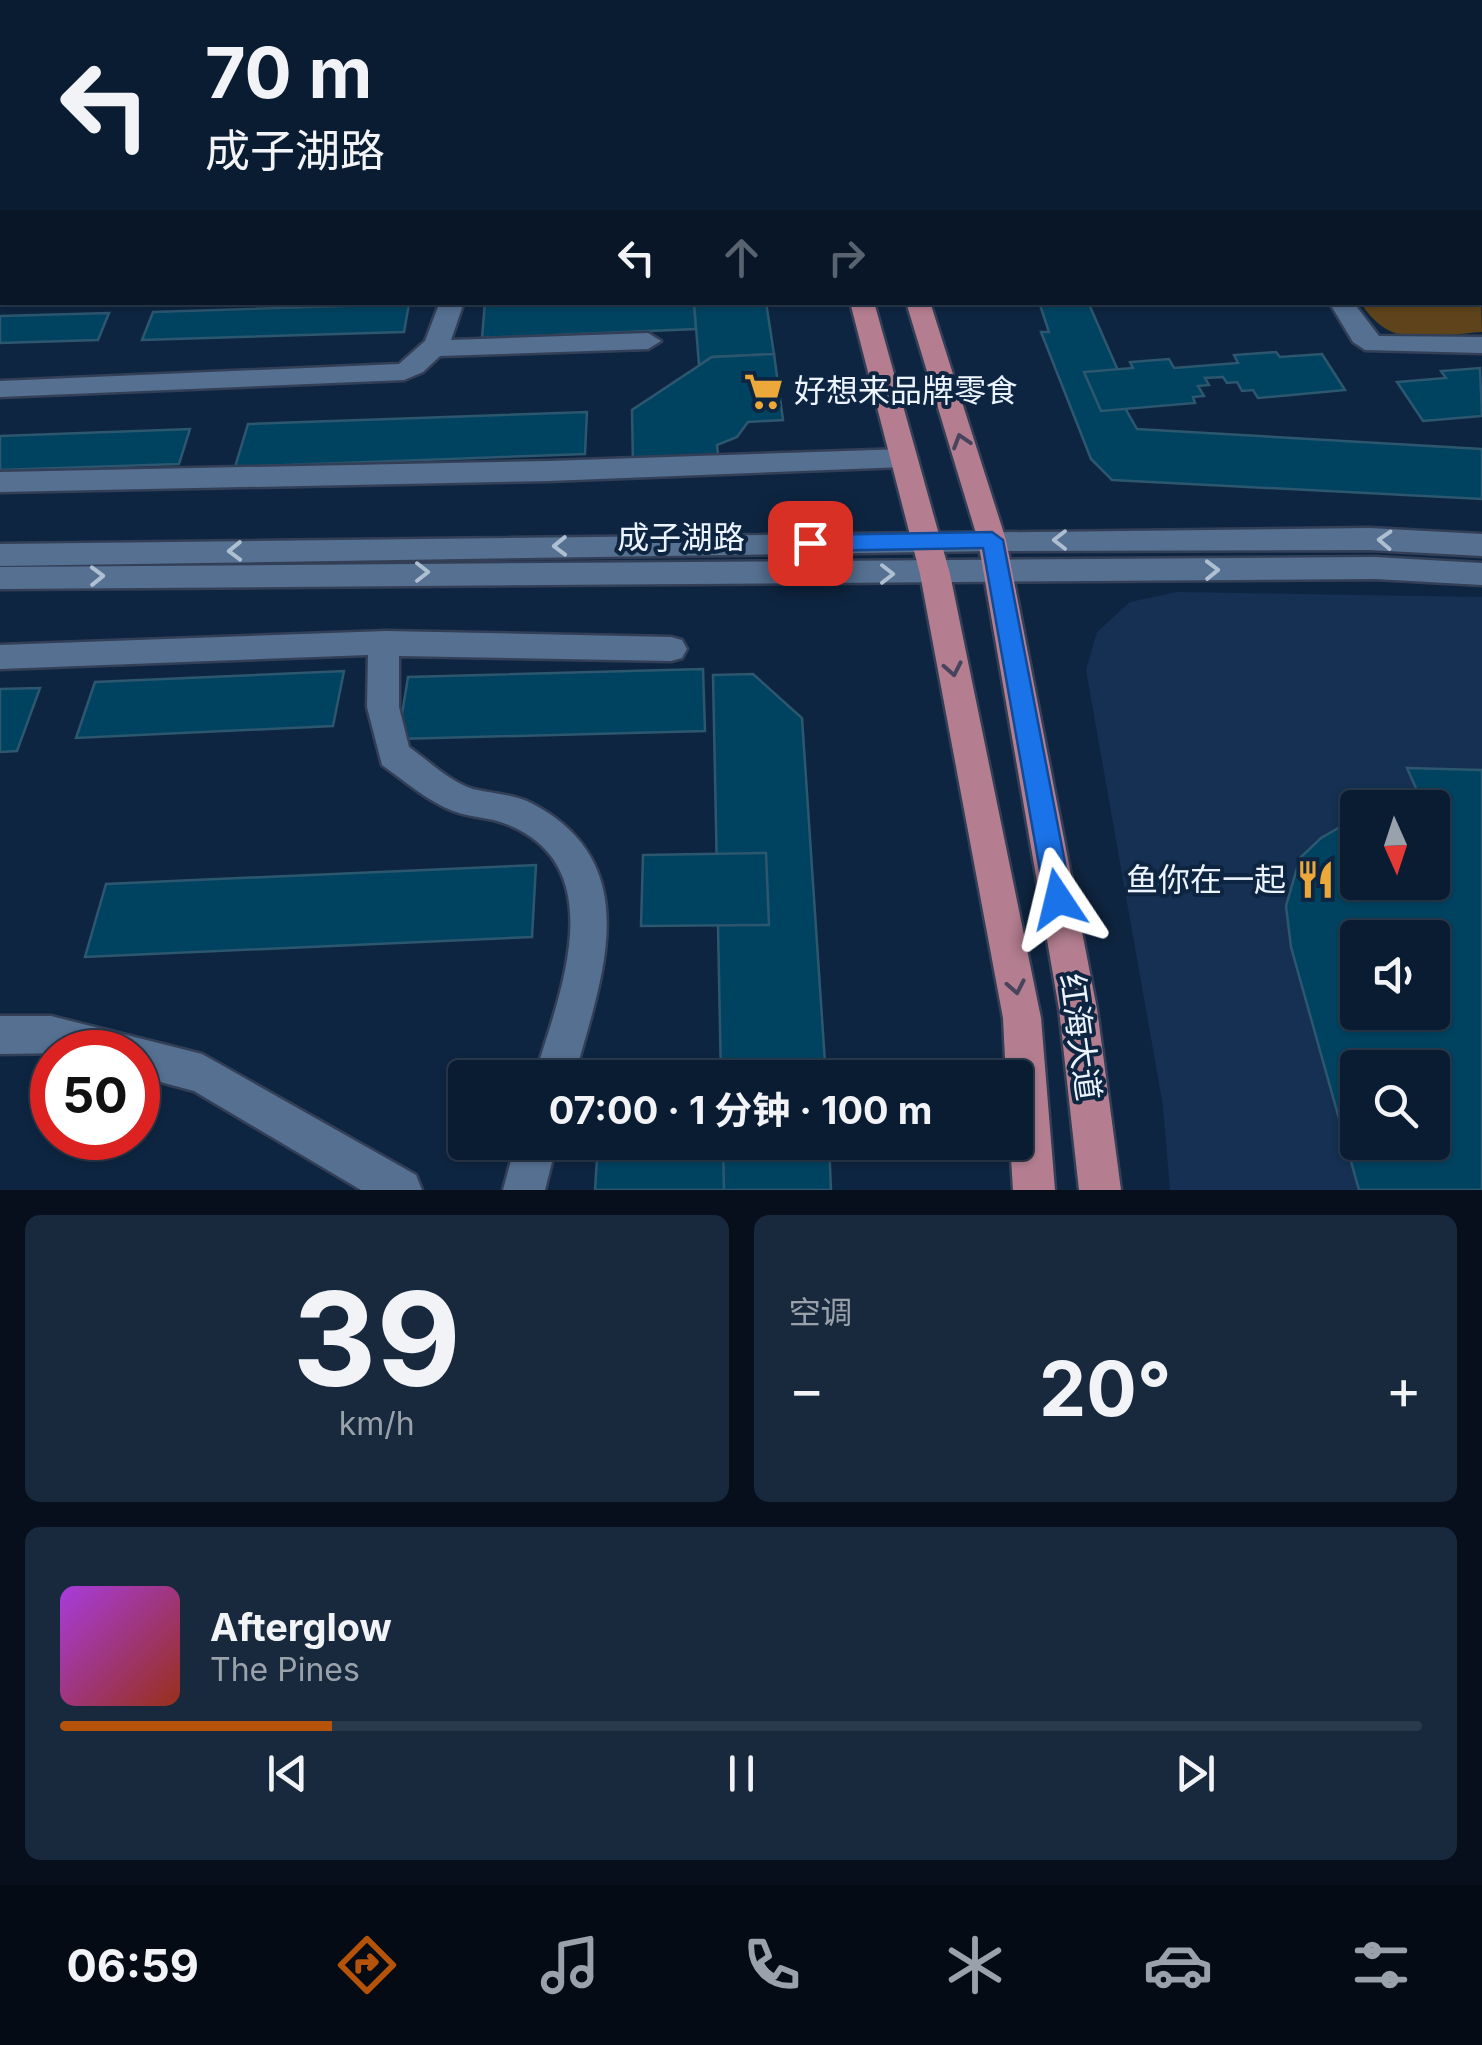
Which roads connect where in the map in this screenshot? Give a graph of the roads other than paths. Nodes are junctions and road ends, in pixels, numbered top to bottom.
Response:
1 (451, 305) edge
2 (863, 305) edge
3 (919, 305) edge
4 (1343, 305) edge
5 (648, 341) dead end
6 (1482, 345) edge
7 (436, 348) junction
8 (0, 389) edge
9 (904, 458) junction
10 (0, 482) edge
11 (992, 540) junction
12 (926, 541) junction
13 (1482, 545) edge
14 (0, 555) edge
15 (934, 574) junction
16 (999, 574) junction
17 (1482, 574) edge
18 (0, 578) edge
19 (384, 644) junction
20 (671, 649) dead end
21 (0, 657) edge
22 (0, 1034) edge
23 (30, 1035) edge
24 (559, 1060) edge
25 (160, 1063) edge
26 (532, 1160) edge
27 (400, 1190) edge
28 (524, 1190) edge
29 (1034, 1190) edge
30 (1100, 1190) edge

1 - 7 street
2 - 9 main road, 红海大道
11 -> 3 main road, 红海大道
4 - 6 street
5 - 7 street
7 - 8 street
9 - 10 street
9 - 12 main road, 红海大道
11 - 12 street, 成子湖路
13 -> 11 street, 成子湖路
11 - 16 main road, 红海大道
12 -> 14 street, 成子湖路
12 - 15 main road, 红海大道
15 - 16 street, 成子湖路
18 -> 15 street, 成子湖路
15 -> 29 main road, 红海大道
16 -> 17 street, 成子湖路
16 - 30 main road, 红海大道
19 - 20 street
19 - 21 street
19 - 24 street
22 - 23 street
25 - 27 street
26 - 28 street

